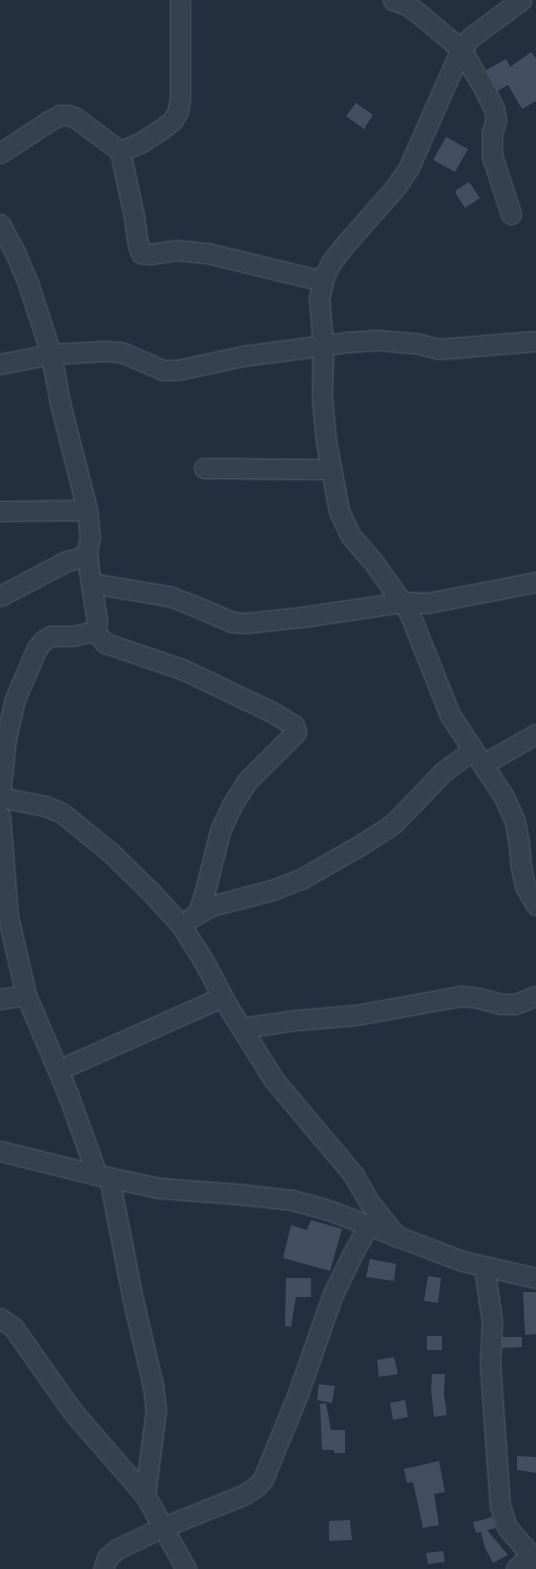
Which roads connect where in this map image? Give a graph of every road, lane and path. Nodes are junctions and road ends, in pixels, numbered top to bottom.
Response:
1 (180, 0) edge
2 (393, 0) edge
3 (521, 0) edge
4 (461, 49) junction
5 (120, 151) junction
6 (0, 152) edge
7 (511, 214) dead end
8 (0, 224) edge
9 (323, 281) junction
10 (536, 341) edge
11 (324, 345) junction
12 (51, 354) junction
13 (0, 364) edge
14 (204, 468) dead end
15 (330, 469) junction
16 (87, 510) junction
17 (0, 511) edge
18 (88, 556) junction
19 (536, 582) edge
20 (91, 583) junction
21 (0, 596) edge
22 (403, 602) junction
23 (95, 631) junction
24 (536, 734) edge
25 (478, 757) junction
26 (0, 796) edge
27 (0, 816) edge
28 (536, 905) edge
29 (198, 913) junction
30 (181, 925) junction
31 (26, 995) junction
32 (536, 996) edge
33 (222, 997) junction
34 (0, 999) edge
35 (241, 1028) junction
36 (58, 1070) junction
37 (0, 1151) edge
38 (90, 1152) junction
39 (76, 1170) junction
40 (103, 1176) junction
41 (368, 1226) junction
42 (397, 1238) junction
43 (484, 1267) junction
44 (536, 1278) edge
45 (0, 1318) edge
46 (145, 1495) junction
47 (163, 1527) junction
48 (533, 1558) edge
49 (104, 1569) edge
50 (186, 1569) edge
51 (516, 1569) edge

1 - 5 street
2 - 4 street
3 - 4 street
4 - 7 street
4 - 9 street
5 - 6 street
5 - 9 street
8 - 12 street
9 - 11 street
10 - 11 street
11 - 12 street
11 - 15 street
12 - 13 street
12 - 16 street
14 - 15 street
15 - 22 street
16 - 17 street
16 - 18 street
18 - 20 street
18 - 21 street
19 - 22 street
20 - 22 street
20 - 23 street
22 - 25 street
23 - 26 street
23 - 29 street
24 - 25 street
25 - 28 street
25 - 29 street
26 - 30 street
27 - 31 street
29 - 30 street
30 - 33 street
31 - 34 street
31 - 36 street
32 - 35 street
33 - 35 street
33 - 36 street
35 - 42 street
36 - 38 street
37 - 39 street
38 - 39 street
38 - 40 street
39 - 40 street
40 - 41 street
40 - 46 street
41 - 42 street
41 - 47 street
42 - 43 street
43 - 44 street
43 - 48 street
45 - 46 street
46 - 47 street
47 - 49 street
47 - 50 street
48 - 51 street

